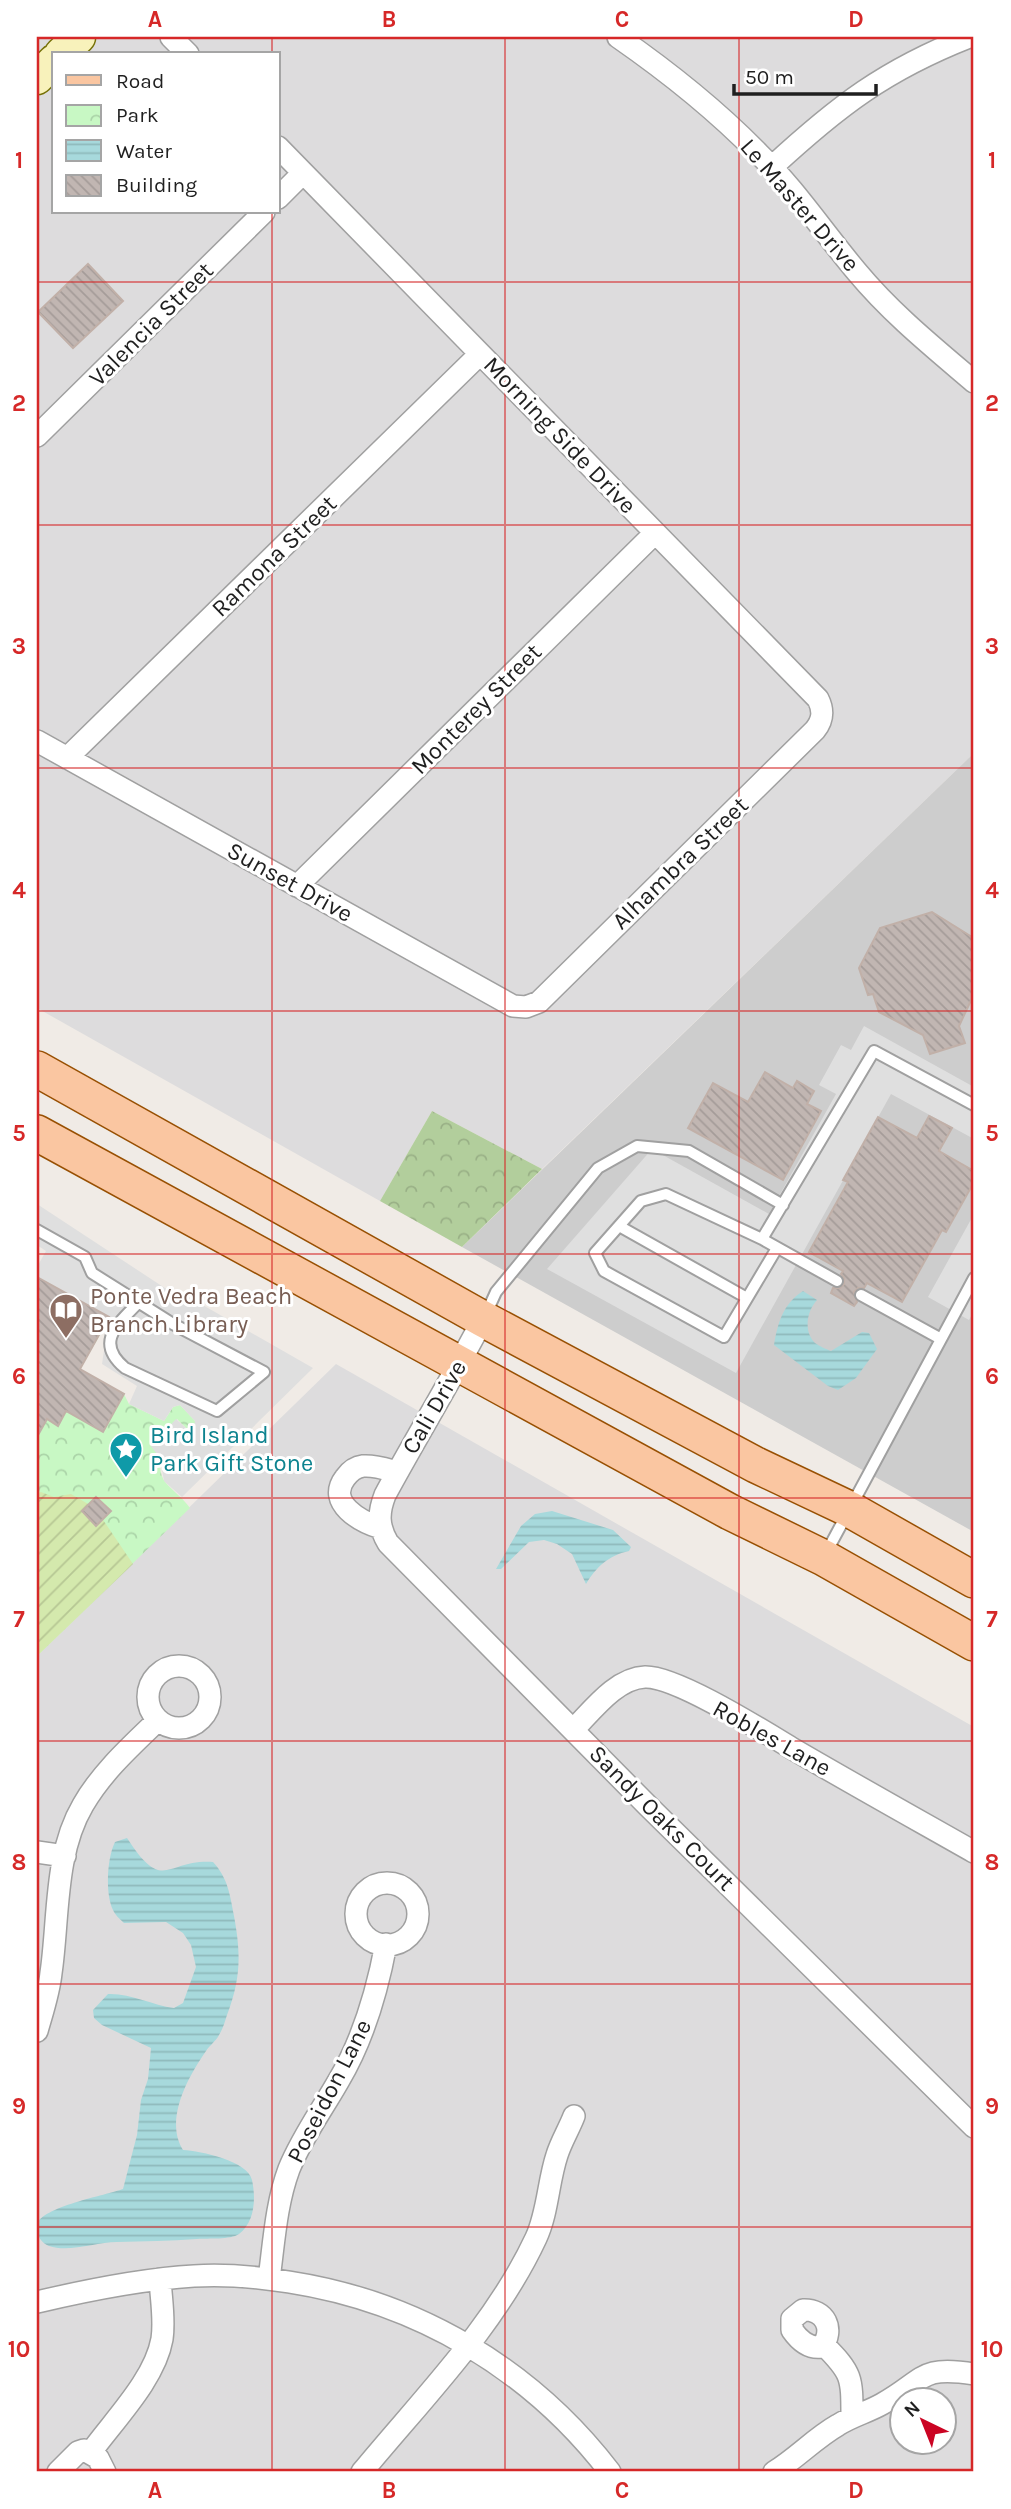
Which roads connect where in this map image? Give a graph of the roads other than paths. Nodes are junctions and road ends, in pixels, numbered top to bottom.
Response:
1 (79, 37) edge
2 (171, 37) edge
3 (618, 37) edge
4 (969, 37) edge
5 (63, 52) edge
6 (186, 52) edge
7 (52, 63) edge
8 (37, 78) edge
9 (280, 149) edge
10 (772, 167) junction
11 (303, 173) junction
12 (280, 196) edge
13 (262, 214) edge
14 (480, 354) junction
15 (974, 382) edge
16 (37, 436) edge
17 (655, 533) junction
18 (815, 730) joint
19 (37, 741) edge
20 (67, 758) junction
21 (297, 886) junction
22 (545, 996) joint
23 (37, 1069) edge
24 (974, 1105) edge
25 (37, 1133) edge
26 (783, 1205) junction
27 (619, 1226) junction
28 (37, 1230) edge
29 (762, 1239) junction
30 (777, 1248) junction
31 (974, 1278) edge
32 (837, 1282) dead end
33 (861, 1294) dead end
34 (747, 1298) junction
35 (139, 1302) junction
36 (483, 1319) junction
37 (941, 1339) junction
38 (460, 1364) junction
39 (397, 1472) junction
40 (849, 1509) junction
41 (381, 1528) junction
42 (824, 1558) junction
43 (974, 1580) edge
44 (974, 1643) edge
45 (158, 1720) dead end
46 (573, 1730) junction
47 (37, 1852) edge
48 (974, 1852) edge
49 (65, 1856) junction
50 (47, 1920) edge
51 (386, 1944) dead end
52 (37, 2031) edge
53 (574, 2116) dead end
54 (974, 2127) edge
55 (160, 2279) junction
56 (269, 2279) junction
57 (37, 2302) edge
58 (468, 2344) junction
59 (824, 2345) dead end
60 (974, 2374) edge
61 (852, 2417) junction
62 (91, 2452) junction
63 (58, 2472) edge
64 (105, 2472) edge
65 (362, 2472) edge
66 (610, 2472) edge
67 (774, 2472) edge

1 - 5 street
2 - 6 street
3 - 10 street, Le Master Drive
4 - 10 street
7 - 8 street
9 - 11 street, Morning Side Drive
10 - 15 street, Le Master Drive
11 - 12 street
11 - 14 street, Morning Side Drive
13 - 16 street, Valencia Street
14 - 17 street, Morning Side Drive
14 - 20 street, Ramona Street
17 - 18 street, Morning Side Drive
17 - 21 street, Monterey Street
18 - 22 street, Alhambra Street
19 - 20 street, Sunset Drive
20 - 21 street, Sunset Drive
21 - 22 street, Sunset Drive
23 - 36 main road
24 - 26 lane
25 - 38 main road
26 - 29 lane
26 - 36 lane
27 - 29 lane
27 - 34 lane
27 - 34 lane
28 - 35 lane
29 - 30 lane
30 - 32 lane
30 - 34 lane
31 - 37 lane
33 - 37 lane
35 - 35 lane
36 - 38 street, Cali Drive
36 - 40 main road
37 - 40 lane
38 - 39 street, Cali Drive
38 - 42 main road
39 - 41 street, Cali Drive
39 - 41 street
40 - 42 lane
40 - 43 main road
41 - 46 street, Sandy Oaks Court
42 - 44 main road
45 - 49 street
46 - 48 street, Robles Lane
46 - 54 street, Sandy Oaks Court
47 - 49 street
49 - 50 street
50 - 52 street
51 - 56 street, Poseidon Lane
53 - 58 street
55 - 56 street
55 - 57 street
55 - 62 street
56 - 58 street
58 - 65 street
58 - 66 street
59 - 61 street
60 - 61 street
61 - 67 street
62 - 63 street
62 - 64 street

